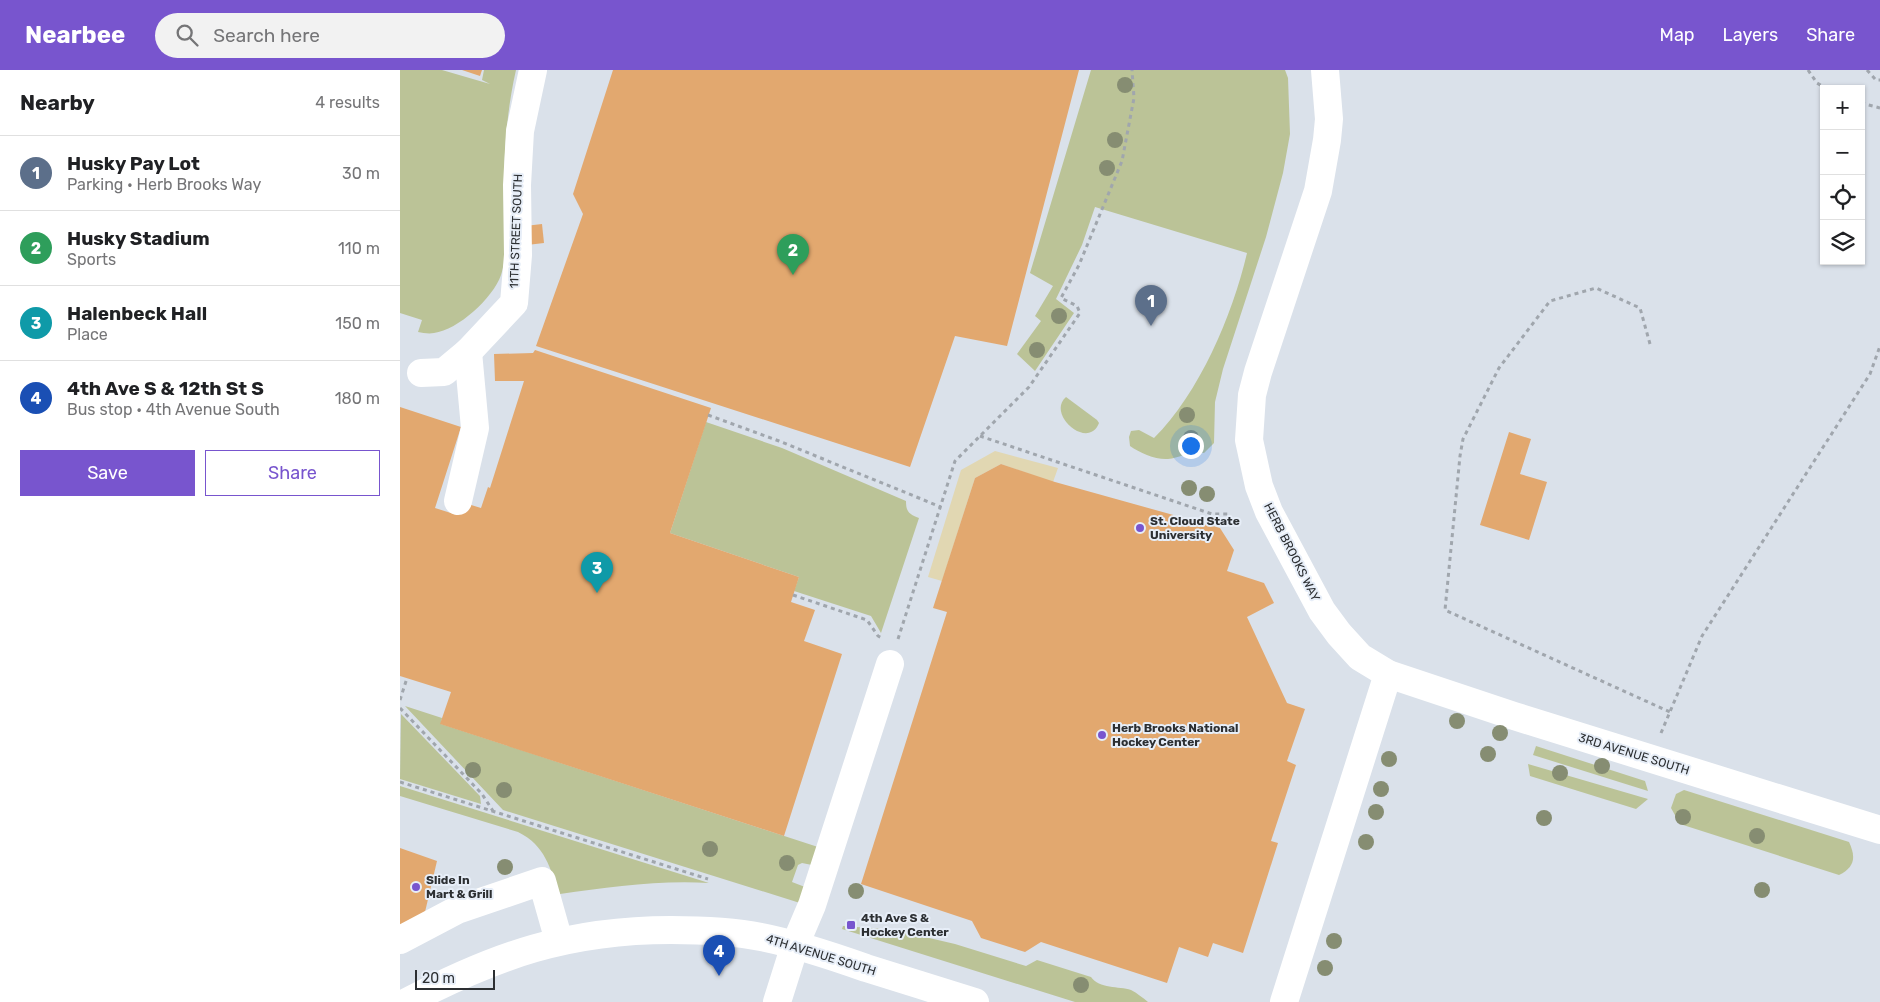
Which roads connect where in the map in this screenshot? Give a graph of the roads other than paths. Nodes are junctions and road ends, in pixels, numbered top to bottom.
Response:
1 (533, 70) edge
2 (1325, 70) edge
3 (468, 352) junction
4 (421, 373) dead end
5 (458, 500) dead end
6 (894, 653) road end
7 (1388, 674) junction
8 (1880, 830) edge
9 (400, 940) edge
10 (559, 941) junction
11 (795, 945) junction
12 (407, 1002) edge
13 (777, 1002) edge
14 (975, 1002) edge
15 (1284, 1002) edge

1 - 3 street, 11TH STREET SOUTH
2 - 7 street, HERB BROOKS WAY
3 - 4 street, 11TH STREET SOUTH
3 - 5 street
6 - 11 street
7 - 8 street, 3RD AVENUE SOUTH
7 - 15 street
9 - 10 street
10 - 11 street, 4TH AVENUE SOUTH
10 - 12 street, 4TH AVENUE SOUTH
11 - 13 street
11 - 14 street, 4TH AVENUE SOUTH

